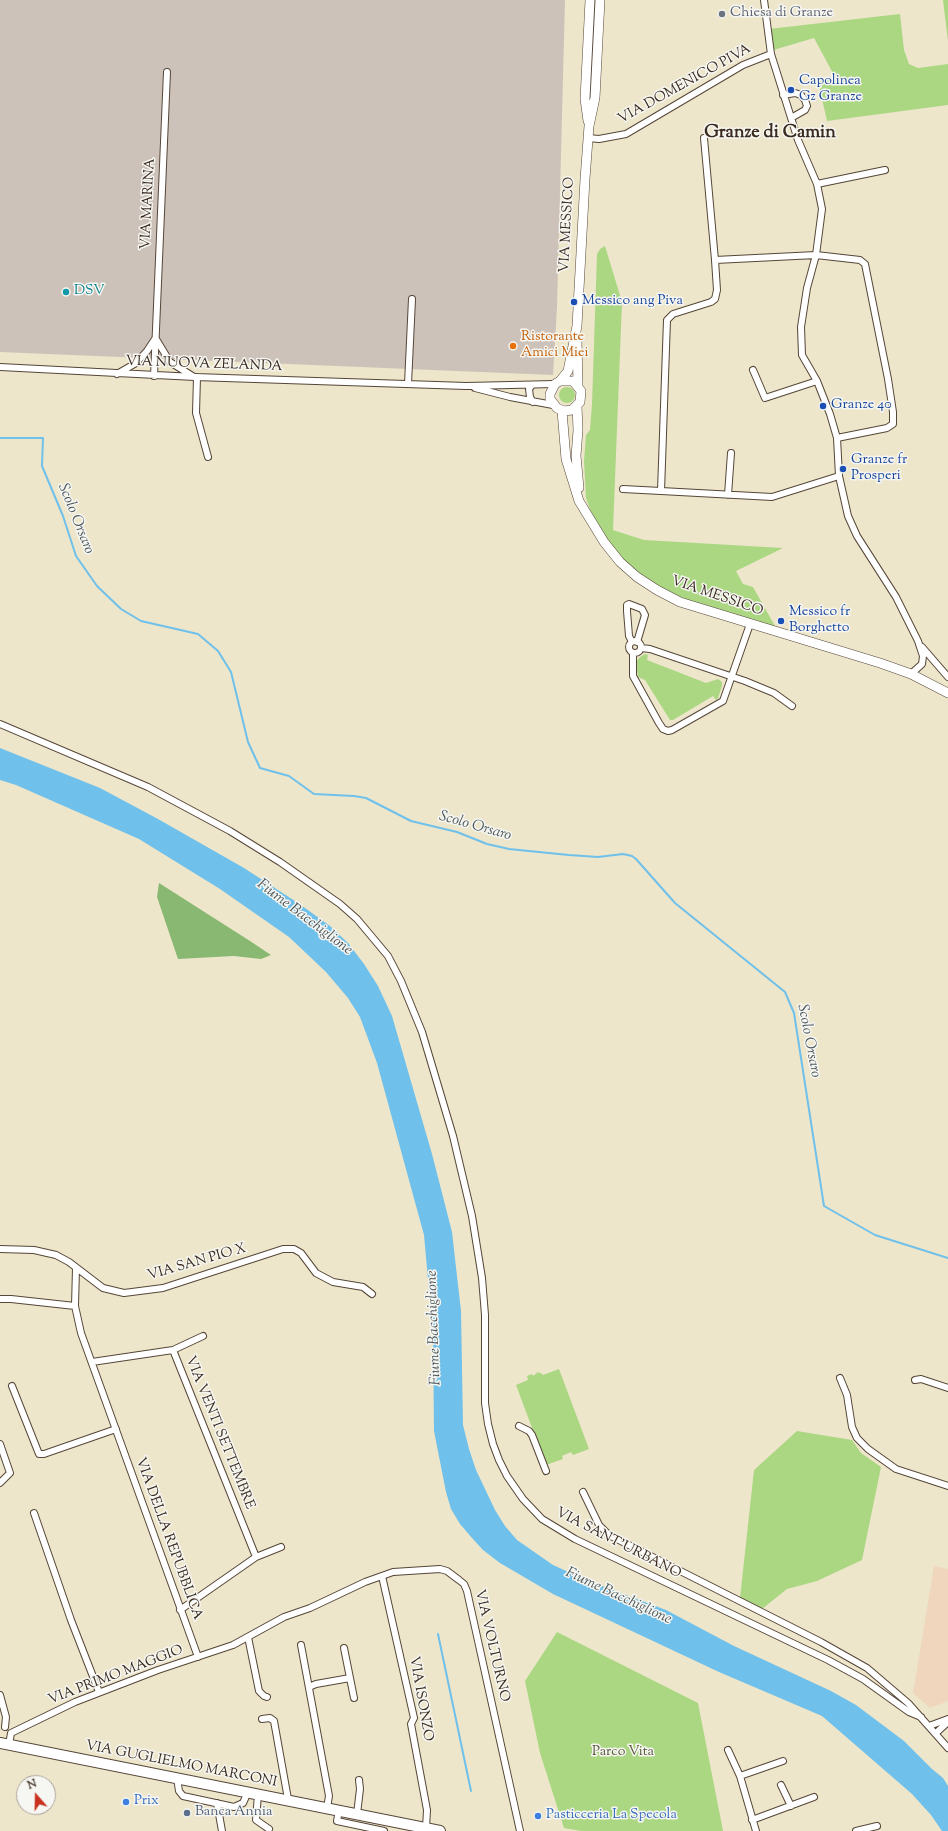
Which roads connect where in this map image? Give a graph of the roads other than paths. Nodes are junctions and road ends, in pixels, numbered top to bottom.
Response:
1 (590, 0) edge
2 (600, 0) edge
3 (764, 0) edge
4 (771, 54) junction
5 (167, 72) dead end
6 (783, 95) junction
7 (791, 118) junction
8 (589, 126) junction
9 (588, 138) junction
10 (704, 138) dead end
11 (885, 170) dead end
12 (816, 184) junction
13 (816, 255) junction
14 (715, 260) junction
15 (412, 299) dead end
16 (576, 326) junction
17 (156, 338) junction
18 (0, 368) edge
19 (753, 370) dead end
20 (117, 374) junction
21 (154, 376) junction
22 (196, 377) junction
23 (816, 381) junction
24 (558, 382) junction
25 (408, 384) junction
26 (532, 385) junction
27 (466, 386) junction
28 (578, 386) junction
29 (533, 402) junction
30 (553, 405) junction
31 (577, 406) junction
32 (562, 411) junction
33 (837, 438) junction
34 (731, 453) dead end
35 (208, 457) dead end
36 (839, 476) junction
37 (623, 489) dead end
38 (661, 491) junction
39 (728, 495) junction
40 (580, 501) junction
41 (750, 624) junction
42 (918, 641) junction
43 (634, 642) junction
44 (641, 648) junction
45 (633, 653) junction
46 (911, 674) junction
47 (732, 676) junction
48 (948, 677) edge
49 (948, 693) edge
50 (792, 706) dead end
51 (0, 724) edge
52 (0, 1249) edge
53 (76, 1268) junction
54 (372, 1294) dead end
55 (0, 1299) edge
56 (75, 1306) junction
57 (203, 1336) dead end
58 (173, 1350) junction
59 (92, 1362) junction
60 (840, 1378) dead end
61 (915, 1380) dead end
62 (12, 1386) dead end
63 (948, 1388) edge
64 (519, 1426) dead end
65 (116, 1429) junction
66 (0, 1444) edge
67 (546, 1471) dead end
68 (0, 1483) edge
69 (948, 1486) edge
70 (583, 1492) dead end
71 (34, 1513) dead end
72 (281, 1547) dead end
73 (256, 1557) junction
74 (382, 1576) junction
75 (180, 1610) junction
76 (248, 1637) junction
77 (301, 1645) dead end
78 (344, 1648) dead end
79 (198, 1657) junction
80 (350, 1678) junction
81 (309, 1687) junction
82 (99, 1692) junction
83 (0, 1695) edge
84 (267, 1696) dead end
85 (354, 1698) dead end
86 (921, 1718) junction
87 (262, 1719) dead end
88 (948, 1719) edge
89 (948, 1722) edge
90 (929, 1726) junction
91 (3, 1728) edge
92 (11, 1733) junction
93 (936, 1734) junction
94 (2, 1743) edge
95 (948, 1748) edge
96 (728, 1750) dead end
97 (783, 1761) dead end
98 (740, 1776) junction
99 (177, 1778) junction
100 (359, 1780) dead end
101 (781, 1785) dead end
102 (253, 1793) junction
103 (814, 1797) dead end
104 (288, 1800) junction
105 (217, 1803) junction
106 (791, 1806) junction
107 (327, 1808) junction
108 (339, 1810) junction
109 (357, 1814) junction
110 (752, 1820) junction
111 (390, 1826) edge
112 (877, 1826) dead end
113 (426, 1828) junction
114 (269, 1829) dead end
115 (364, 1829) edge
116 (222, 1831) edge
117 (384, 1831) edge
118 (440, 1831) edge
119 (520, 1831) edge
120 (756, 1831) edge
121 (856, 1831) edge

1 - 8 street, VIA MESSICO
2 - 8 street, VIA MESSICO
3 - 4 street
4 - 6 street
4 - 9 street, VIA DOMENICO PIVA
5 - 17 street, VIA MARINA
6 - 7 street
6 - 7 street
7 - 12 street
8 - 9 street, VIA MESSICO
9 - 16 street, VIA MESSICO
10 - 14 street
11 - 12 street
12 - 13 street
13 - 14 street
13 - 23 street
13 - 33 street
14 - 38 street
15 - 25 street
16 - 24 street, VIA MESSICO
16 - 28 street, VIA MESSICO
17 - 20 street
17 - 21 street, VIA MARINA
17 - 22 street
18 - 20 street, VIA NUOVA ZELANDA
19 - 23 street
20 - 21 street, VIA NUOVA ZELANDA
21 - 22 street, VIA NUOVA ZELANDA
22 - 25 street, VIA NUOVA ZELANDA
22 - 35 street
23 - 33 street
24 - 26 street, VIA NUOVA ZELANDA
24 - 28 street
24 - 30 street, VIA MESSICO
25 - 27 street, VIA NUOVA ZELANDA
26 - 27 street, VIA NUOVA ZELANDA
26 - 29 street
27 - 29 street, VIA NUOVA ZELANDA
28 - 31 street, VIA MESSICO
29 - 30 street, VIA NUOVA ZELANDA
30 - 32 street
31 - 32 street
31 - 40 street, VIA MESSICO
32 - 40 street, VIA MESSICO
33 - 36 street
34 - 39 street
36 - 39 street
36 - 42 street
37 - 38 street
38 - 39 street
40 - 41 street, VIA MESSICO
41 - 46 street, VIA MESSICO
41 - 47 street
42 - 46 street
42 - 48 street
43 - 43 street
43 - 44 street
43 - 45 street
44 - 45 street
44 - 47 street
45 - 47 street
46 - 49 street, VIA MESSICO
47 - 50 street
51 - 86 street, VIA SANT'URBANO
52 - 53 street, VIA SAN PIO X
53 - 54 street, VIA SAN PIO X
53 - 56 street, VIA DELLA REPUBBLICA
55 - 56 street
56 - 59 street, VIA DELLA REPUBBLICA
57 - 58 street
58 - 59 street, VIA VENTI SETTEMBRE
58 - 73 street, VIA VENTI SETTEMBRE
59 - 65 street, VIA DELLA REPUBBLICA
60 - 69 street
61 - 63 street
62 - 65 street
64 - 67 street
65 - 75 street, VIA DELLA REPUBBLICA
66 - 68 street
70 - 86 street, VIA SANT'URBANO
71 - 82 street
72 - 73 street
73 - 75 street
74 - 76 street, VIA VOLTURNO
74 - 113 street, VIA ISONZO
74 - 119 street, VIA VOLTURNO
75 - 79 street, VIA DELLA REPUBBLICA
76 - 79 street, VIA VOLTURNO
76 - 84 street
77 - 81 street
78 - 80 street
79 - 82 street, VIA PRIMO MAGGIO
80 - 81 street
80 - 85 street
81 - 107 street
82 - 92 street, VIA PRIMO MAGGIO
83 - 91 street
86 - 90 street, VIA SANT'URBANO
87 - 104 street
88 - 90 street
89 - 93 street
90 - 93 street, VIA SANT'URBANO
91 - 92 street
92 - 94 street
93 - 95 street, VIA SANT'URBANO
94 - 99 main road, VIA GUGLIELMO MARCONI
96 - 98 street
97 - 98 street
98 - 110 street
99 - 102 main road, VIA GUGLIELMO MARCONI
99 - 105 street
100 - 109 street
101 - 106 street
102 - 104 main road, VIA GUGLIELMO MARCONI
102 - 105 street
102 - 114 street
103 - 106 street
104 - 107 main road, VIA GUGLIELMO MARCONI
105 - 116 street
106 - 110 street
107 - 108 main road, VIA GUGLIELMO MARCONI
108 - 109 main road, VIA GUGLIELMO MARCONI
108 - 115 street
109 - 111 main road, VIA GUGLIELMO MARCONI
110 - 120 street
111 - 113 main road, VIA GUGLIELMO MARCONI
112 - 121 street
113 - 118 main road, VIA GUGLIELMO MARCONI
115 - 117 street

